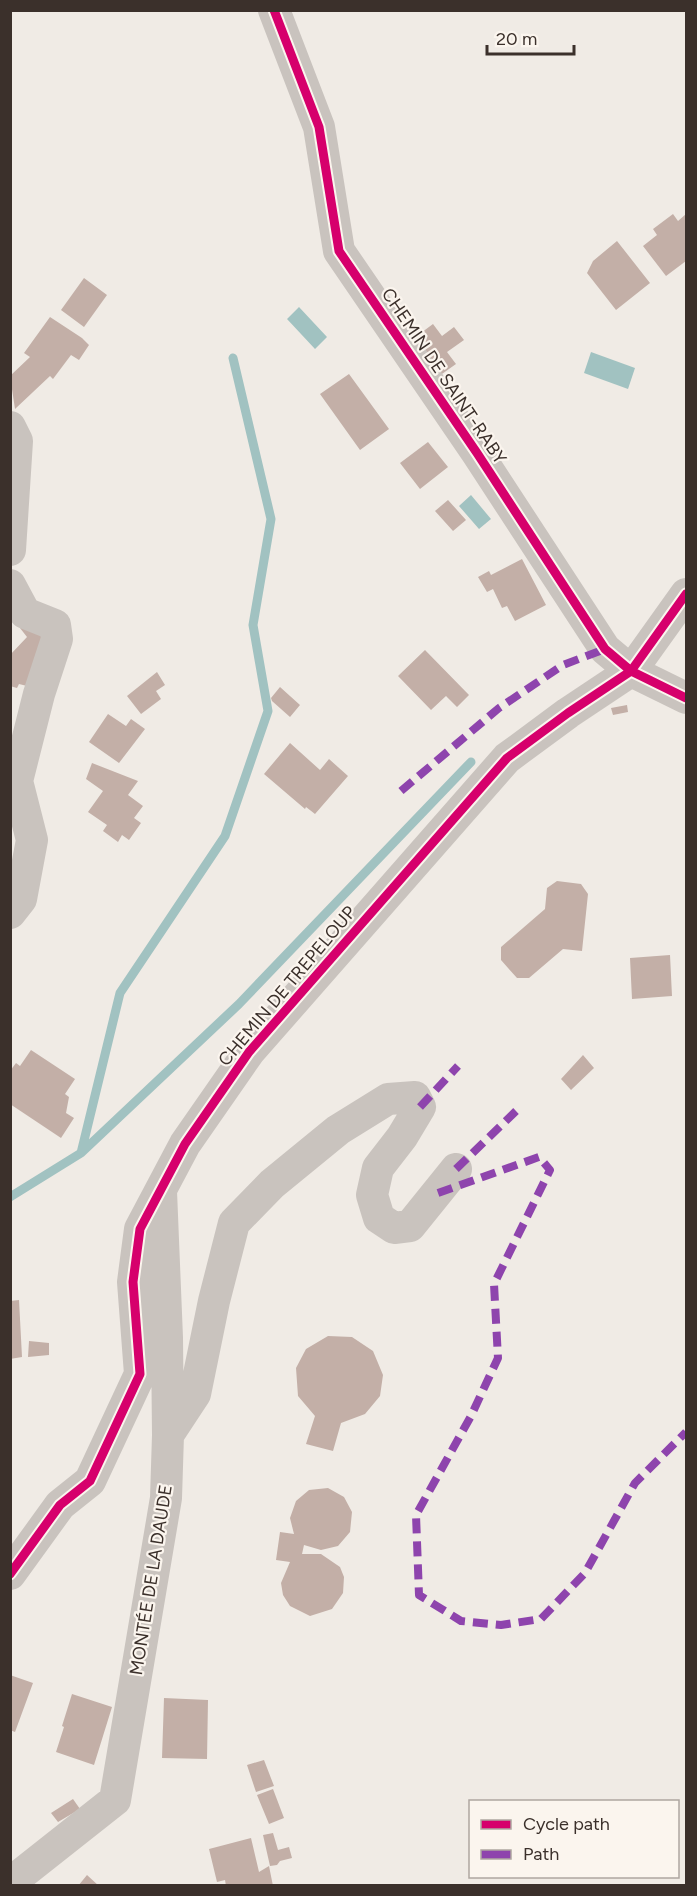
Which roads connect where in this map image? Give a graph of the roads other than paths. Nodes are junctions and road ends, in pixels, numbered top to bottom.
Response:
1 (274, 10) edge
2 (10, 427) edge
3 (10, 550) edge
4 (10, 585) edge
5 (687, 594) edge
6 (631, 671) junction
7 (687, 698) edge
8 (10, 913) edge
9 (456, 1169) dead end
10 (161, 1189) junction
11 (168, 1434) junction
12 (10, 1574) edge
13 (10, 1882) edge

1 - 6 street, CHEMIN DE SAINT-RABY
2 - 3 street
4 - 8 street
5 - 6 street, CHEMIN DE TREPELOUP
6 - 7 street, CHEMIN DE SAINT-RABY
6 - 10 street, CHEMIN DE TREPELOUP
9 - 11 street
10 - 11 street, MONTÉE DE LA DAUDE
10 - 12 street, CHEMIN DE TREPELOUP
11 - 13 street, MONTÉE DE LA DAUDE

